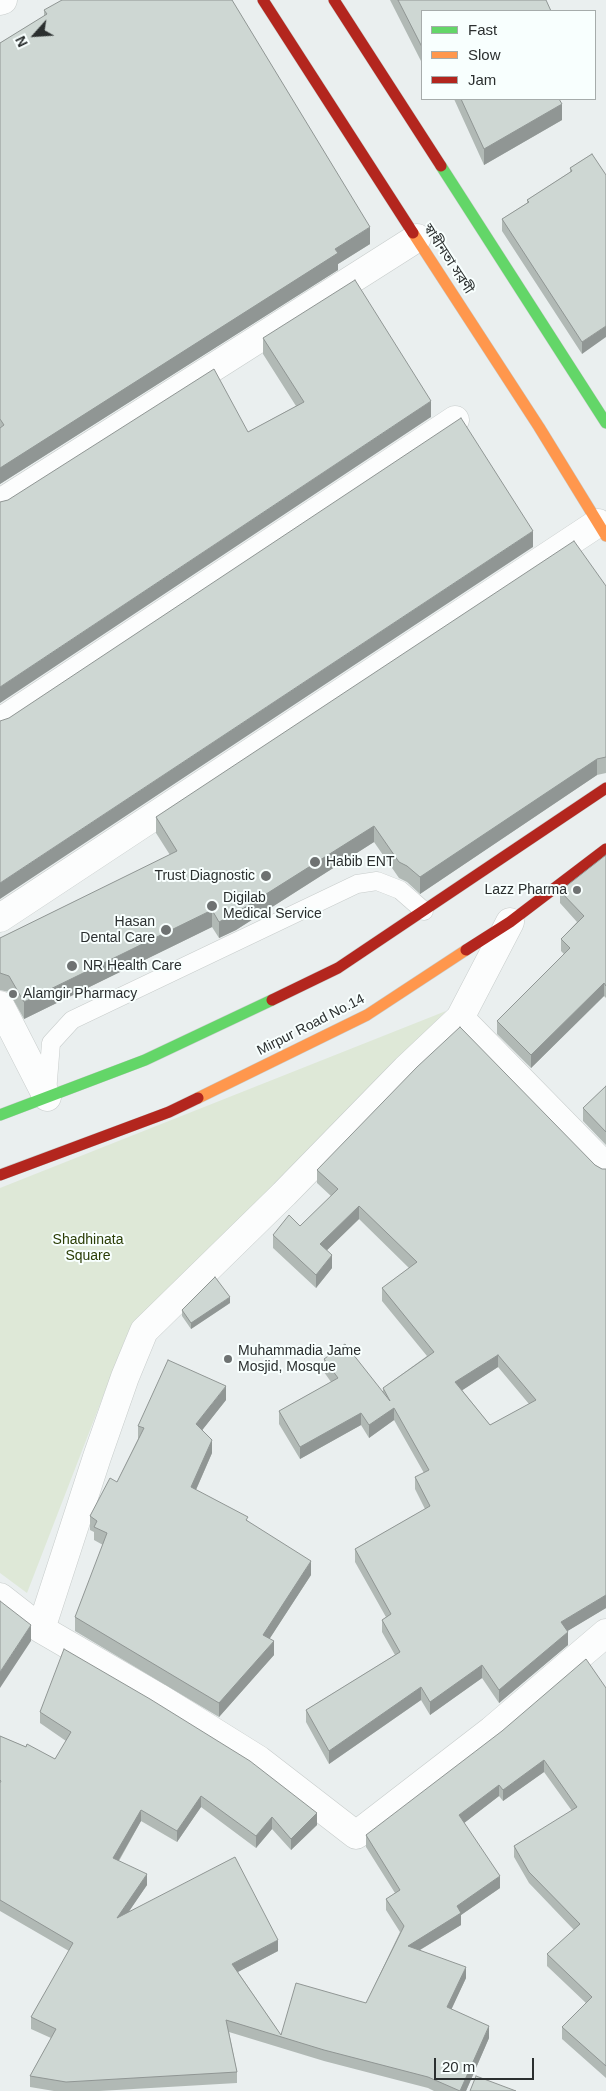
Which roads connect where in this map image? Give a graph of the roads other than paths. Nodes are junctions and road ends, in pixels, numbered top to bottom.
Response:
1 (263, 0) edge
2 (334, 0) edge
3 (417, 238) junction
4 (455, 420) edge
5 (606, 423) edge
6 (0, 503) edge
7 (602, 530) edge
8 (0, 722) edge
9 (606, 788) edge
10 (606, 849) edge
11 (424, 911) junction
12 (0, 918) edge
13 (510, 922) junction
14 (0, 1006) edge
15 (460, 1018) junction
16 (47, 1097) junction
17 (0, 1116) edge
18 (606, 1167) edge
19 (0, 1175) edge
20 (0, 1597) edge
21 (41, 1629) junction
22 (606, 1633) edge

1 - 3 main road, স্বাধীনতা সরণী
2 - 5 main road
3 - 6 street
3 - 7 main road, স্বাধীনতা সরণী
4 - 8 street
7 - 12 street
9 - 11 main road
10 - 13 main road, Mirpur Road No.14
11 - 16 main road
11 - 16 lane
13 - 15 street
13 - 19 main road, Mirpur Road No.14
14 - 16 street
15 - 18 street
15 - 21 street
16 - 17 main road
20 - 21 street
21 - 22 street

